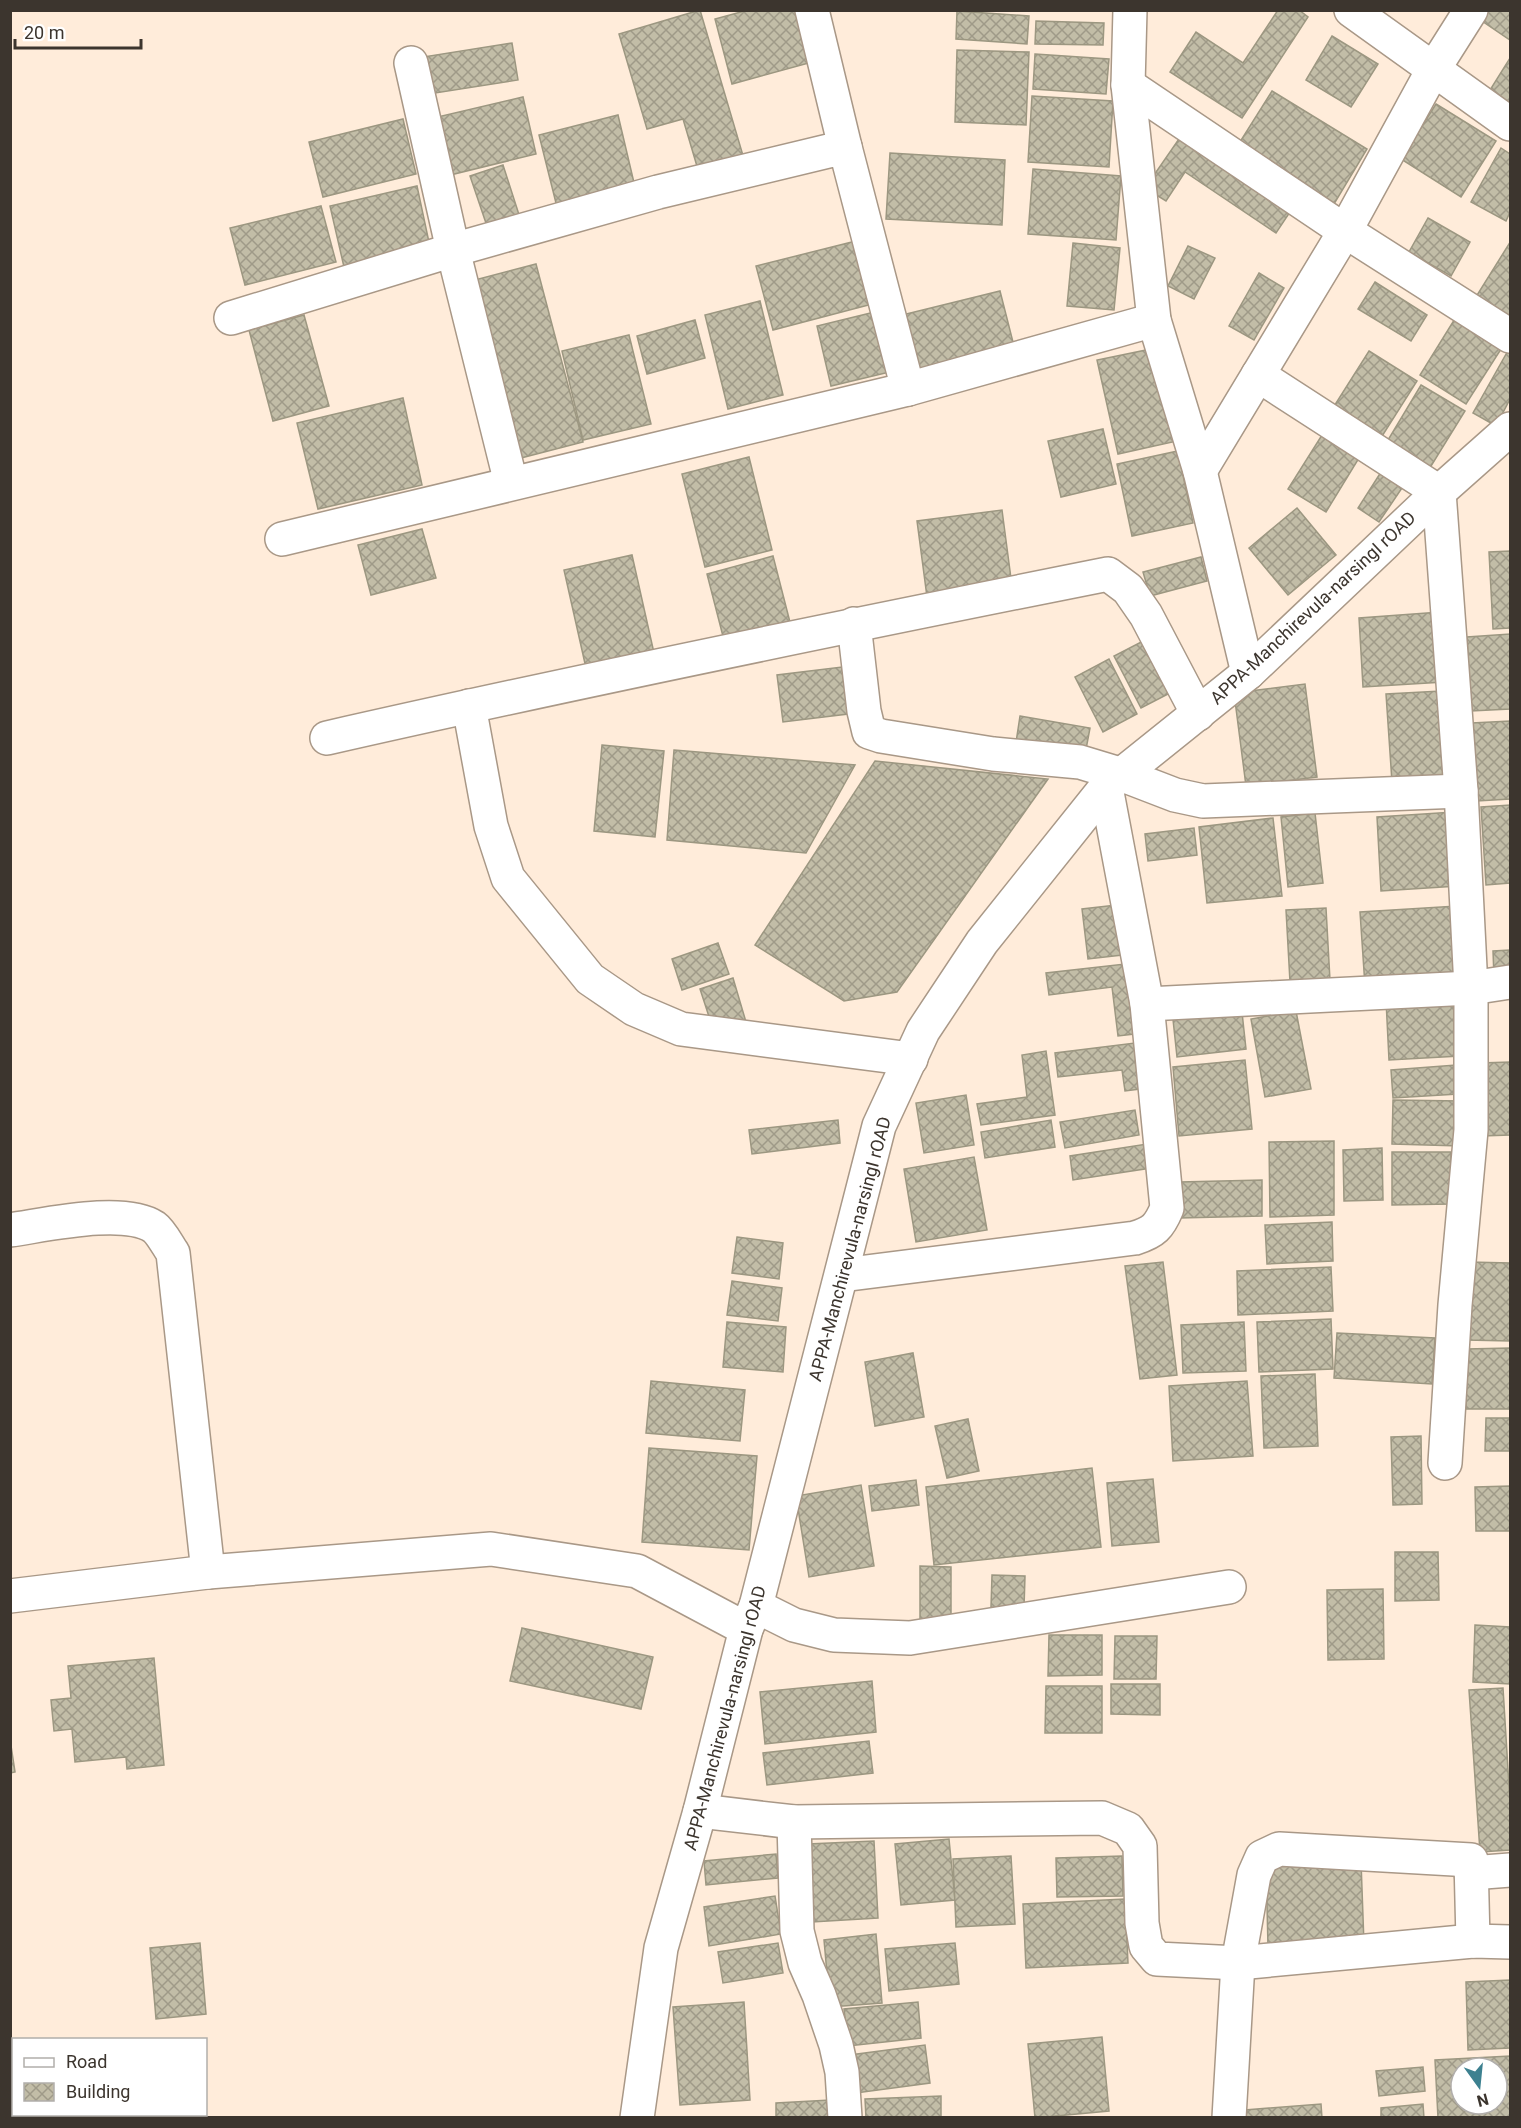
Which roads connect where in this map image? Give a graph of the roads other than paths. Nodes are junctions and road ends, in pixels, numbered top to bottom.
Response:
1 (812, 10) edge
2 (1130, 10) edge
3 (1351, 10) edge
4 (1471, 10) edge
5 (411, 63) dead end
6 (1433, 70) junction
7 (1128, 85) junction
8 (1510, 124) edge
9 (845, 147) junction
10 (1344, 231) junction
11 (453, 250) junction
12 (231, 318) dead end
13 (1154, 320) junction
14 (1510, 336) edge
15 (1258, 375) junction
16 (908, 388) junction
17 (1510, 429) edge
18 (1200, 471) junction
19 (511, 483) junction
20 (1438, 492) junction
21 (282, 539) dead end
22 (854, 624) junction
23 (1248, 673) junction
24 (469, 706) junction
25 (1198, 714) junction
26 (327, 738) dead end
27 (1115, 781) junction
28 (1461, 791) junction
29 (1510, 982) edge
30 (1471, 988) junction
31 (1147, 1004) junction
32 (911, 1059) junction
33 (10, 1230) edge
34 (842, 1275) junction
35 (1445, 1463) dead end
36 (208, 1572) junction
37 (1229, 1587) dead end
38 (10, 1596) edge
39 (751, 1618) junction
40 (700, 1811) junction
41 (794, 1822) junction
42 (1510, 1869) edge
43 (1472, 1873) junction
44 (1473, 1941) junction
45 (1510, 1942) edge
46 (1238, 1964) junction
47 (637, 2118) edge
48 (845, 2118) edge
49 (1229, 2118) edge

1 - 9 street
2 - 7 street
3 - 6 street
4 - 6 street
5 - 11 street
6 - 8 street
6 - 10 street
7 - 10 street
7 - 13 street
9 - 11 street
9 - 16 street
10 - 14 street
10 - 15 street
11 - 12 street
11 - 19 street
13 - 16 street
13 - 18 street
15 - 18 street
15 - 20 street
16 - 19 street
17 - 20 street, APPA-Manchirevula-narsingI rOAD
18 - 23 street
19 - 21 street
20 - 23 street, APPA-Manchirevula-narsingI rOAD
20 - 28 street
22 - 24 street
22 - 25 street
22 - 27 street
23 - 25 street, APPA-Manchirevula-narsingI rOAD
24 - 26 street
24 - 32 street
25 - 27 street, APPA-Manchirevula-narsingI rOAD
27 - 28 street
27 - 31 street
27 - 32 street, APPA-Manchirevula-narsingI rOAD
28 - 30 street
29 - 30 street
30 - 31 street
30 - 35 street
31 - 34 street
32 - 34 street, APPA-Manchirevula-narsingI rOAD
33 - 36 street
34 - 39 street, APPA-Manchirevula-narsingI rOAD
36 - 38 street
36 - 39 street
37 - 39 street
39 - 40 street, APPA-Manchirevula-narsingI rOAD
40 - 41 street
40 - 47 street, APPA-Manchirevula-narsingI rOAD
41 - 46 street
41 - 48 street
42 - 43 street
43 - 44 street
43 - 46 street
44 - 45 street
44 - 46 street
46 - 49 street

